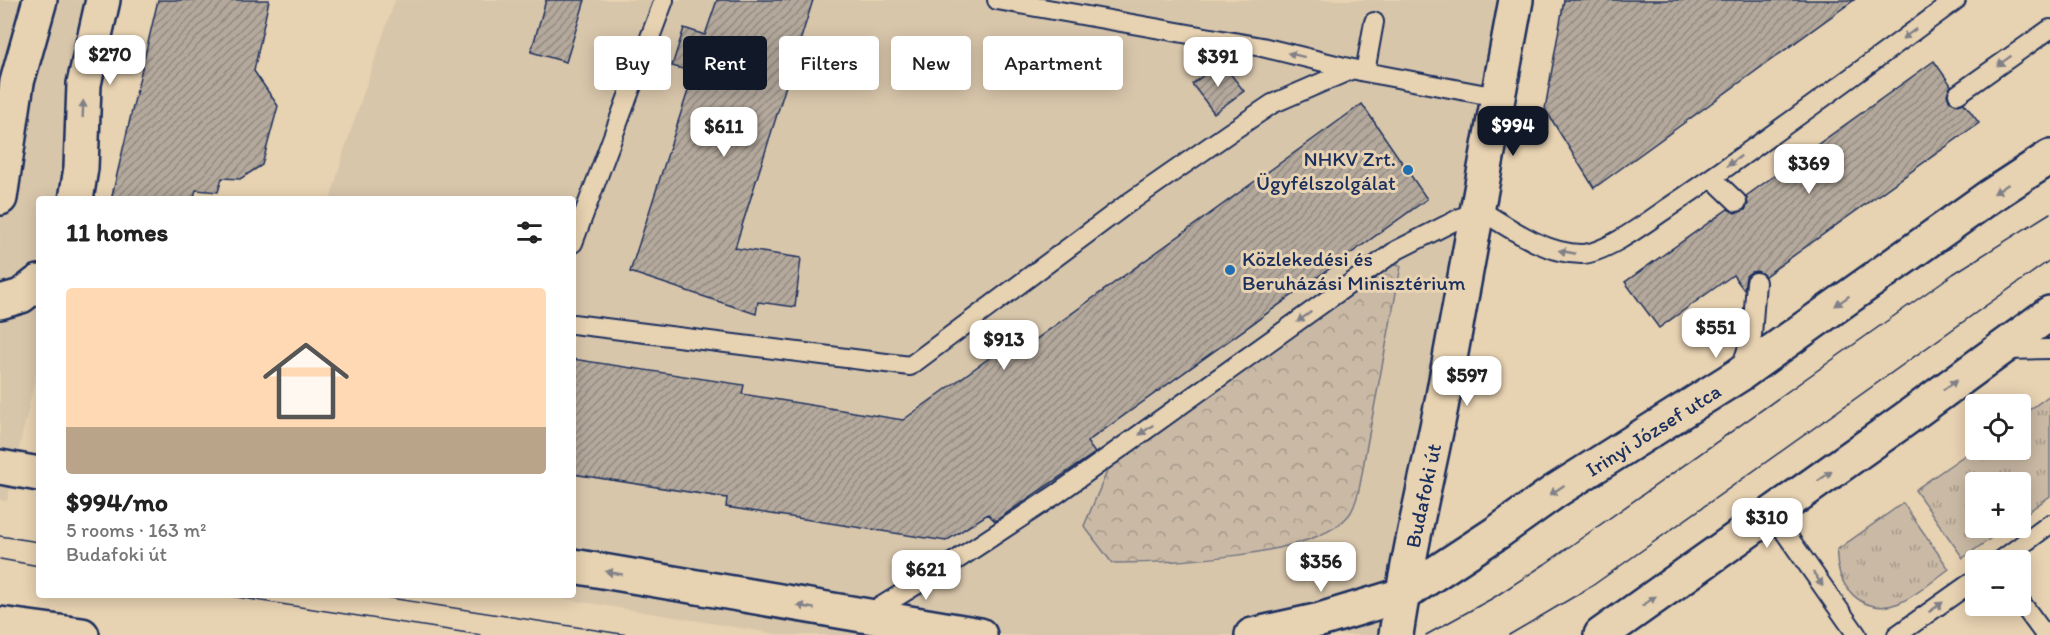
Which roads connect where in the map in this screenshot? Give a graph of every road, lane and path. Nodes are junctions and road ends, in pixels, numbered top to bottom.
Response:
1 (40, 0) edge
2 (103, 0) edge
3 (664, 0) edge
4 (997, 0) edge
5 (1516, 0) edge
6 (1956, 0) edge
7 (1374, 22) dead end
8 (2050, 29) edge
9 (1359, 71) junction
10 (17, 82) junction
11 (1958, 94) dead end
12 (1497, 97) junction
13 (0, 123) edge
14 (2050, 157) edge
15 (1712, 178) junction
16 (77, 196) edge
17 (0, 198) edge
18 (1737, 202) dead end
19 (1479, 209) junction
20 (576, 235) edge
21 (1755, 282) dead end
22 (36, 284) edge
23 (0, 302) edge
24 (2050, 313) edge
25 (576, 324) edge
26 (2050, 349) edge
27 (1998, 350) junction
28 (1739, 375) junction
29 (0, 467) edge
30 (36, 473) edge
31 (1772, 514) junction
32 (2050, 524) edge
33 (2015, 550) edge
34 (576, 567) edge
35 (1965, 587) edge
36 (1402, 595) junction
37 (2031, 616) edge
38 (864, 617) junction
39 (0, 624) edge
40 (1854, 634) edge
41 (82, 635) edge
42 (980, 635) edge
43 (1252, 635) edge
44 (1396, 635) edge
45 (1601, 635) edge
46 (1897, 635) edge
47 (2045, 635) edge

1 - 10 main road
16 -> 2 main road
3 - 20 lane
9 -> 4 lane
5 - 12 main road, Budafoki út
6 -> 15 lane
7 - 9 lane
8 -> 11 lane
9 - 12 lane
9 - 25 lane
10 - 13 main road
10 - 17 main road
12 - 19 main road, Budafoki út
14 -> 28 main road, Irinyi József utca
15 - 18 lane
15 -> 19 lane
19 - 36 main road, Budafoki út
19 -> 38 lane
21 - 28 lane
22 - 23 main road
24 - 27 main road
26 - 27 lane
31 -> 27 main road
28 -> 36 main road, Irinyi József utca
29 - 30 main road
31 -> 40 lane
45 -> 31 main road
32 - 33 lane
38 -> 34 main road
46 -> 35 lane
36 - 43 main road, Irinyi József utca
36 - 44 main road, Budafoki út
37 - 47 lane
38 - 42 main road
39 - 41 main road

